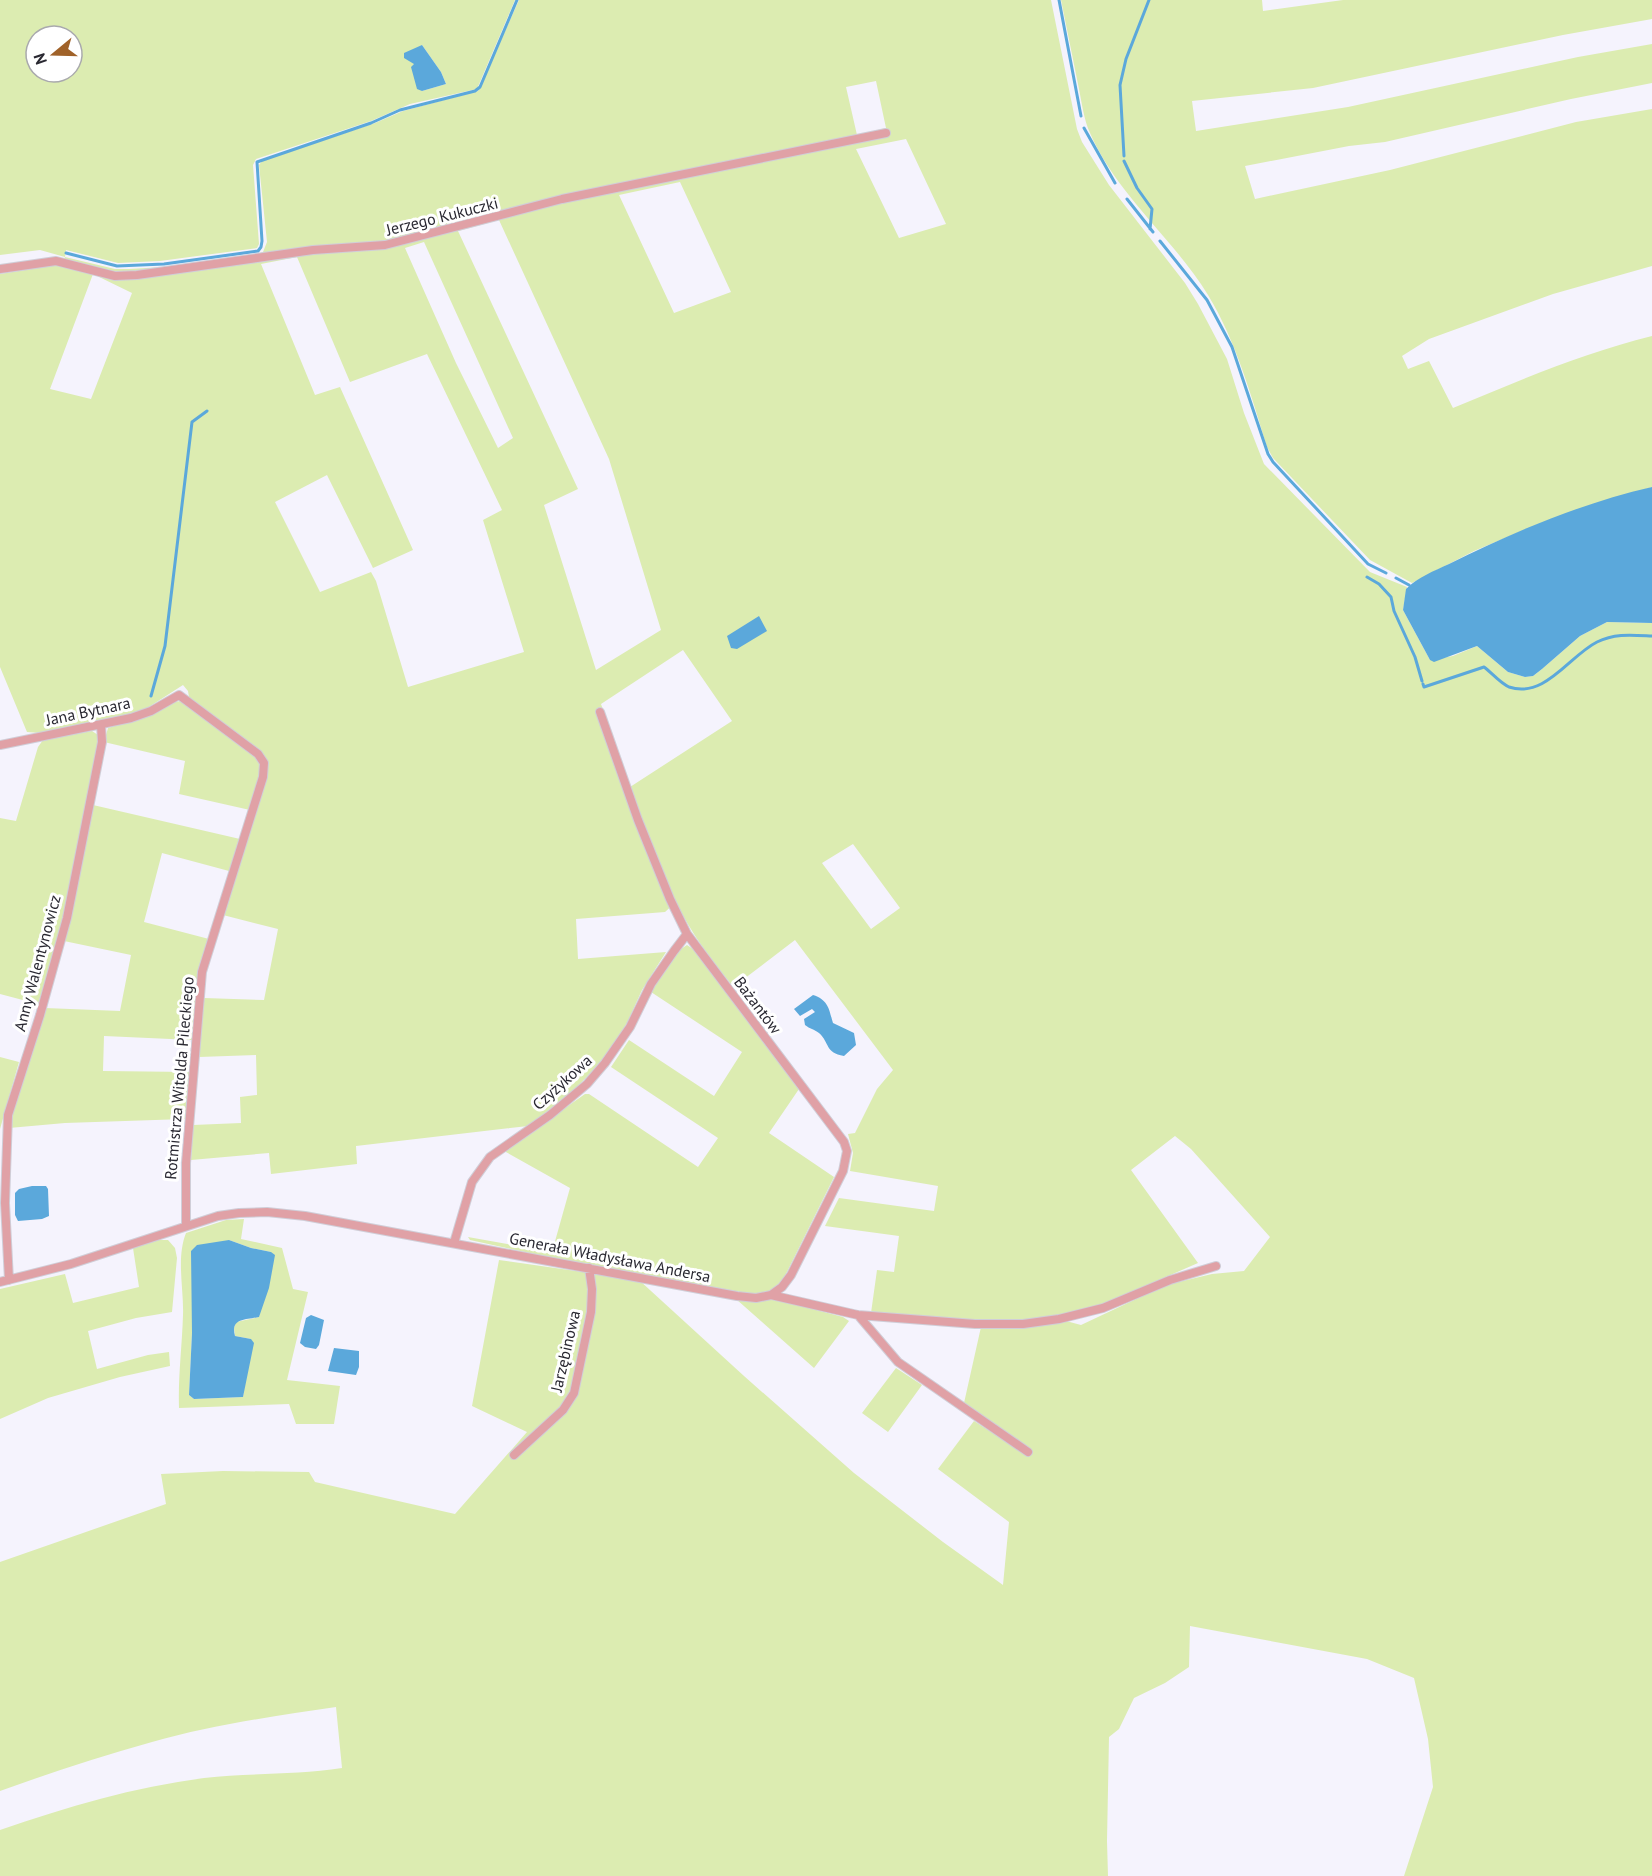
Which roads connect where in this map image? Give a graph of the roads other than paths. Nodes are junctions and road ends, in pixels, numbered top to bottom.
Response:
1 (886, 133) dead end
2 (0, 269) edge
3 (179, 695) joint
4 (600, 712) dead end
5 (101, 725) junction
6 (0, 745) edge
7 (687, 934) junction
8 (186, 1225) junction
9 (453, 1243) junction
10 (1216, 1266) dead end
11 (589, 1268) junction
12 (4, 1281) edge
13 (771, 1295) junction
14 (858, 1315) junction
15 (1028, 1452) dead end
16 (514, 1455) dead end

1 - 2 street, Jerzego Kukuczki
3 - 5 street, Jana Bytnara
3 - 8 street, Rotmistrza Witolda Pileckiego
4 - 7 street, Bażantów
5 - 6 street, Jana Bytnara
5 - 12 street, Anny Walentynowicz
7 - 9 street, Czyżykowa
7 - 13 street, Bażantów
8 - 9 street, Generała Władysława Andersa
8 - 12 street, Generała Władysława Andersa
9 - 11 street, Generała Władysława Andersa
10 - 14 street, Generała Władysława Andersa
11 - 13 street, Generała Władysława Andersa
11 - 16 street, Jarzębinowa
13 - 14 street, Generała Władysława Andersa
14 - 15 street

